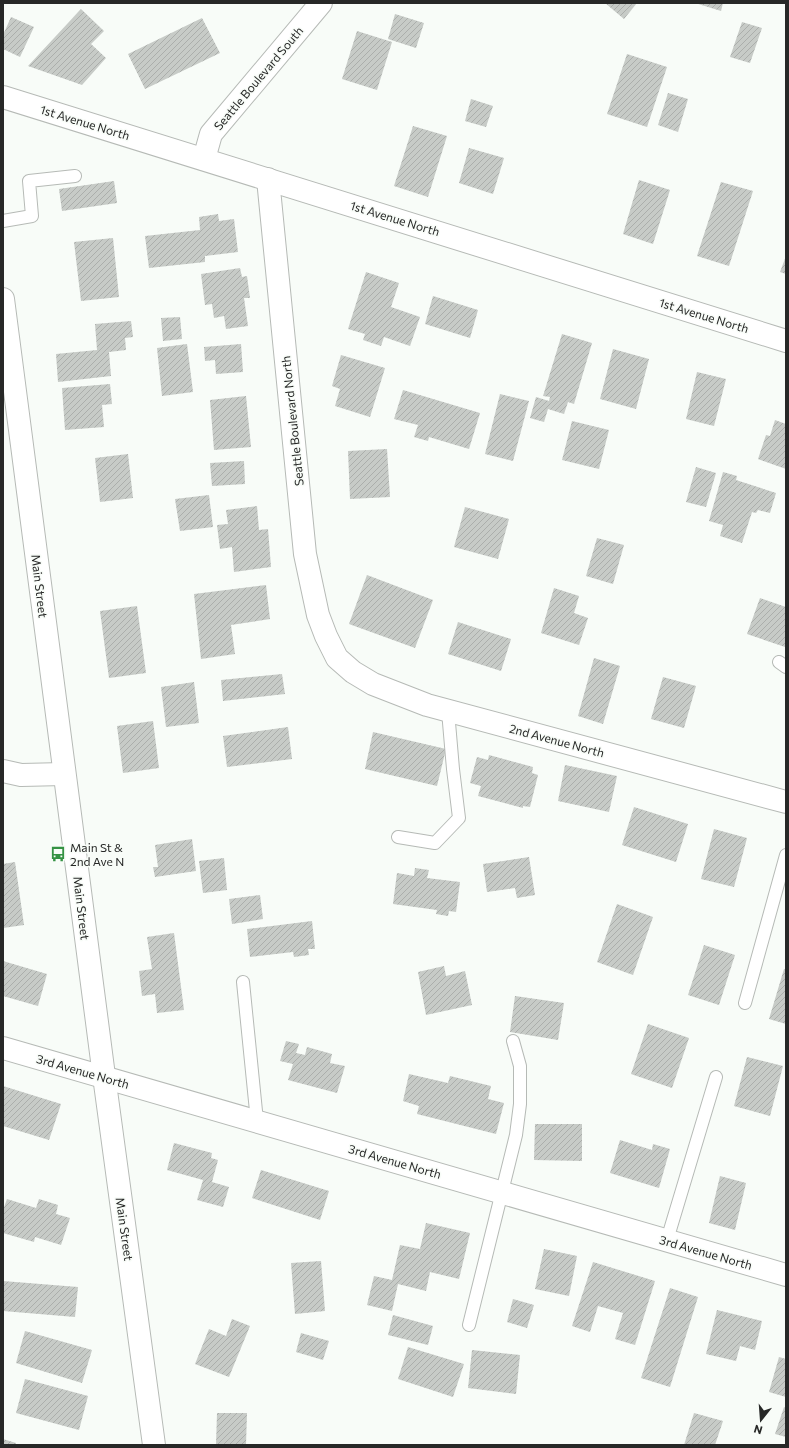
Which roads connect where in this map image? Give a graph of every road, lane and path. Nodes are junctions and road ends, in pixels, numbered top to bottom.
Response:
1 (321, 3) edge
2 (3, 97) edge
3 (204, 158) junction
4 (75, 176) dead end
5 (268, 179) junction
6 (3, 221) edge
7 (3, 299) edge
8 (5, 330) edge
9 (786, 341) edge
10 (8, 386) edge
11 (337, 658) joint
12 (448, 710) junction
13 (3, 771) edge
14 (64, 774) junction
15 (786, 802) edge
16 (398, 837) dead end
17 (786, 855) edge
18 (243, 982) dead end
19 (745, 1003) dead end
20 (513, 1041) dead end
21 (3, 1048) edge
22 (104, 1076) junction
23 (716, 1077) dead end
24 (257, 1121) junction
25 (501, 1192) junction
26 (667, 1240) junction
27 (786, 1275) edge
28 (469, 1325) dead end
29 (154, 1445) edge

1 - 3 street, Seattle Boulevard South
2 - 3 street, 1st Avenue North
3 - 5 street, 1st Avenue North
4 - 6 lane
5 - 9 street, 1st Avenue North
5 - 11 street, Seattle Boulevard North
7 - 8 street, Main Street
8 - 10 street, Main Street
10 - 14 street, Main Street
11 - 12 street, 2nd Avenue North
12 - 15 street, 2nd Avenue North
12 - 16 lane
13 - 14 street
14 - 22 street, Main Street
17 - 19 lane
18 - 24 lane
20 - 25 lane
21 - 22 street, 3rd Avenue North
22 - 24 street, 3rd Avenue North
22 - 29 street, Main Street
23 - 26 lane
24 - 25 street, 3rd Avenue North
25 - 26 street, 3rd Avenue North
25 - 28 lane
26 - 27 street, 3rd Avenue North

